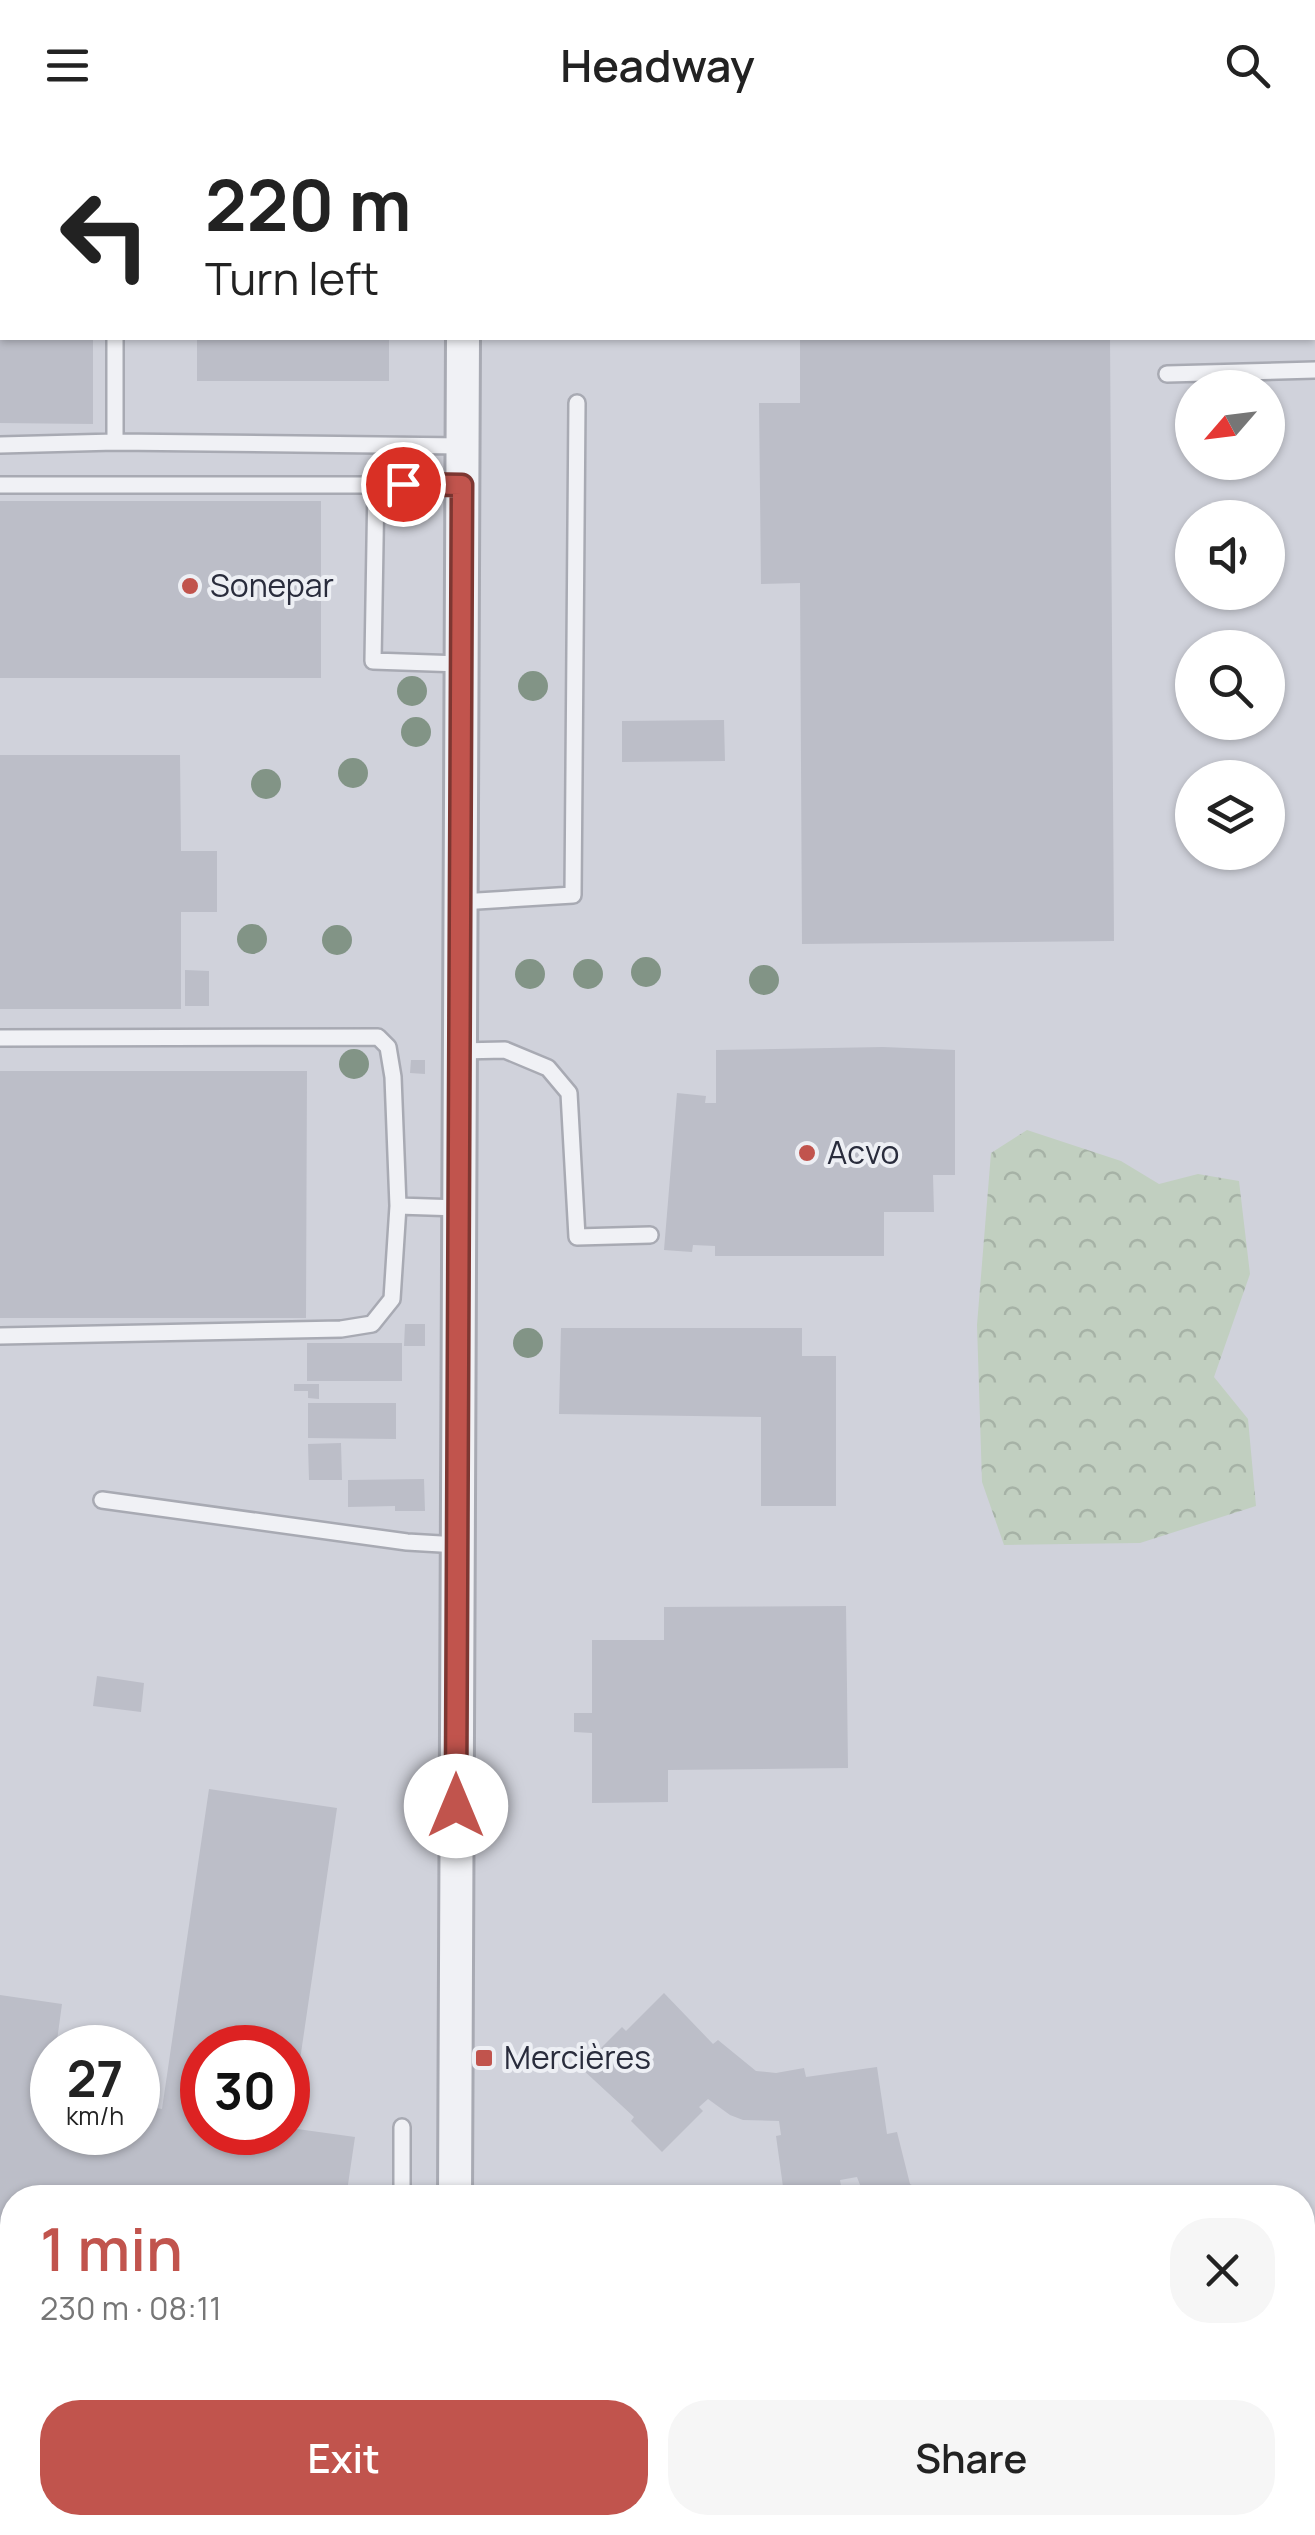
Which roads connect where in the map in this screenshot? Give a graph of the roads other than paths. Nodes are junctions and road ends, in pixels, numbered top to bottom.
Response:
1 (114, 340) edge
2 (463, 340) edge
3 (1315, 370) edge
4 (1168, 374) dead end
5 (577, 402) dead end
6 (114, 442) junction
7 (0, 445) edge
8 (463, 446) junction
9 (376, 484) junction
10 (0, 485) edge
11 (462, 485) junction
12 (461, 664) junction
13 (461, 902) junction
14 (0, 1038) edge
15 (460, 1052) junction
16 (398, 1206) junction
17 (460, 1208) junction
18 (650, 1235) dead end
19 (0, 1336) edge
20 (102, 1500) dead end
21 (458, 1545) junction
22 (402, 2127) dead end
23 (402, 2185) edge
24 (455, 2185) edge

1 - 6 lane
2 - 8 street
3 - 4 lane
5 - 13 lane
6 - 7 lane
6 - 8 lane
8 - 11 street
9 - 10 lane
9 - 11 lane
9 - 12 lane
11 - 12 street
12 - 13 street
13 - 15 street
14 - 16 lane
15 - 17 street
15 - 18 lane
16 - 17 lane
16 - 19 lane
17 - 21 street
20 - 21 lane
21 - 24 street
22 - 23 lane

